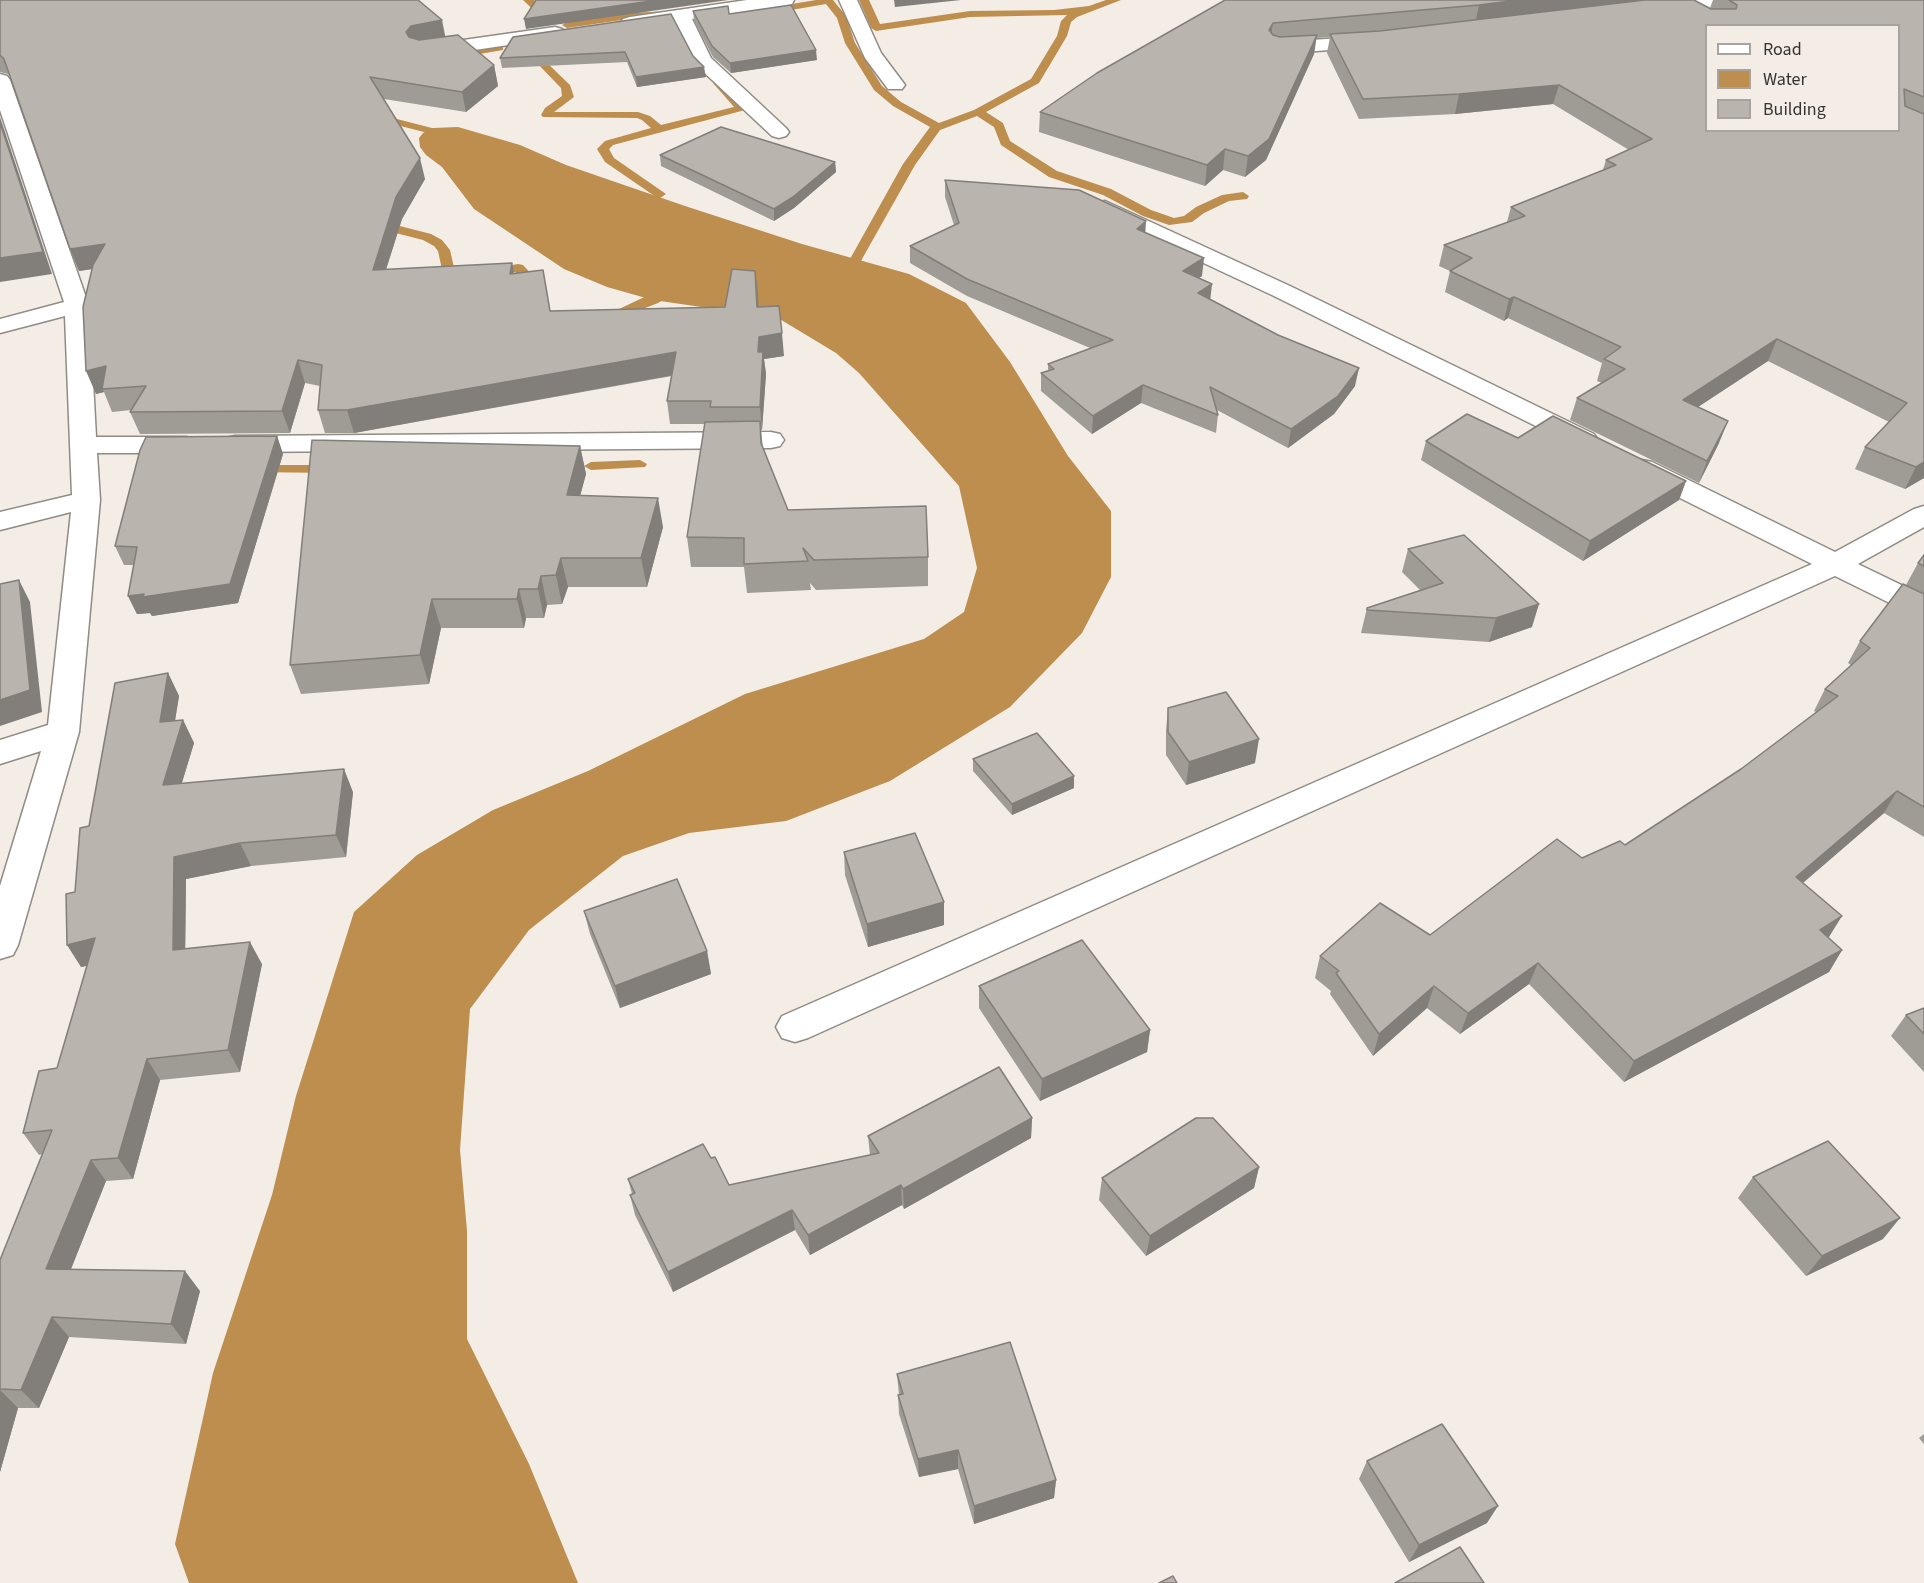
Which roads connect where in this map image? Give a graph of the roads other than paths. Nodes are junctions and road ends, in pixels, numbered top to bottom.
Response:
1 (785, 0) edge
2 (848, 0) edge
3 (1727, 0) edge
4 (1672, 5) edge
5 (680, 15) junction
6 (1716, 24) edge
7 (610, 25) edge
8 (575, 30) edge
9 (1398, 40) edge
10 (1278, 48) edge
11 (423, 52) edge
12 (0, 80) edge
13 (895, 86) dead end
14 (779, 132) dead end
15 (1084, 199) edge
16 (76, 306) junction
17 (0, 326) edge
18 (771, 440) dead end
19 (83, 446) junction
20 (86, 500) junction
21 (1924, 515) edge
22 (0, 521) edge
23 (1836, 564) junction
24 (1924, 608) edge
25 (63, 732) junction
26 (0, 752) edge
27 (0, 945) edge
28 (795, 1027) dead end

1 - 5 street
2 - 13 street
3 - 4 street
4 - 6 street
5 - 7 street
5 - 14 street
8 - 11 street
9 - 10 street
12 - 16 street
15 - 23 street
16 - 17 street
16 - 19 street
18 - 19 street
19 - 20 street
20 - 22 street
20 - 25 street
21 - 23 street
23 - 24 street
23 - 28 street
25 - 26 street
25 - 27 street

